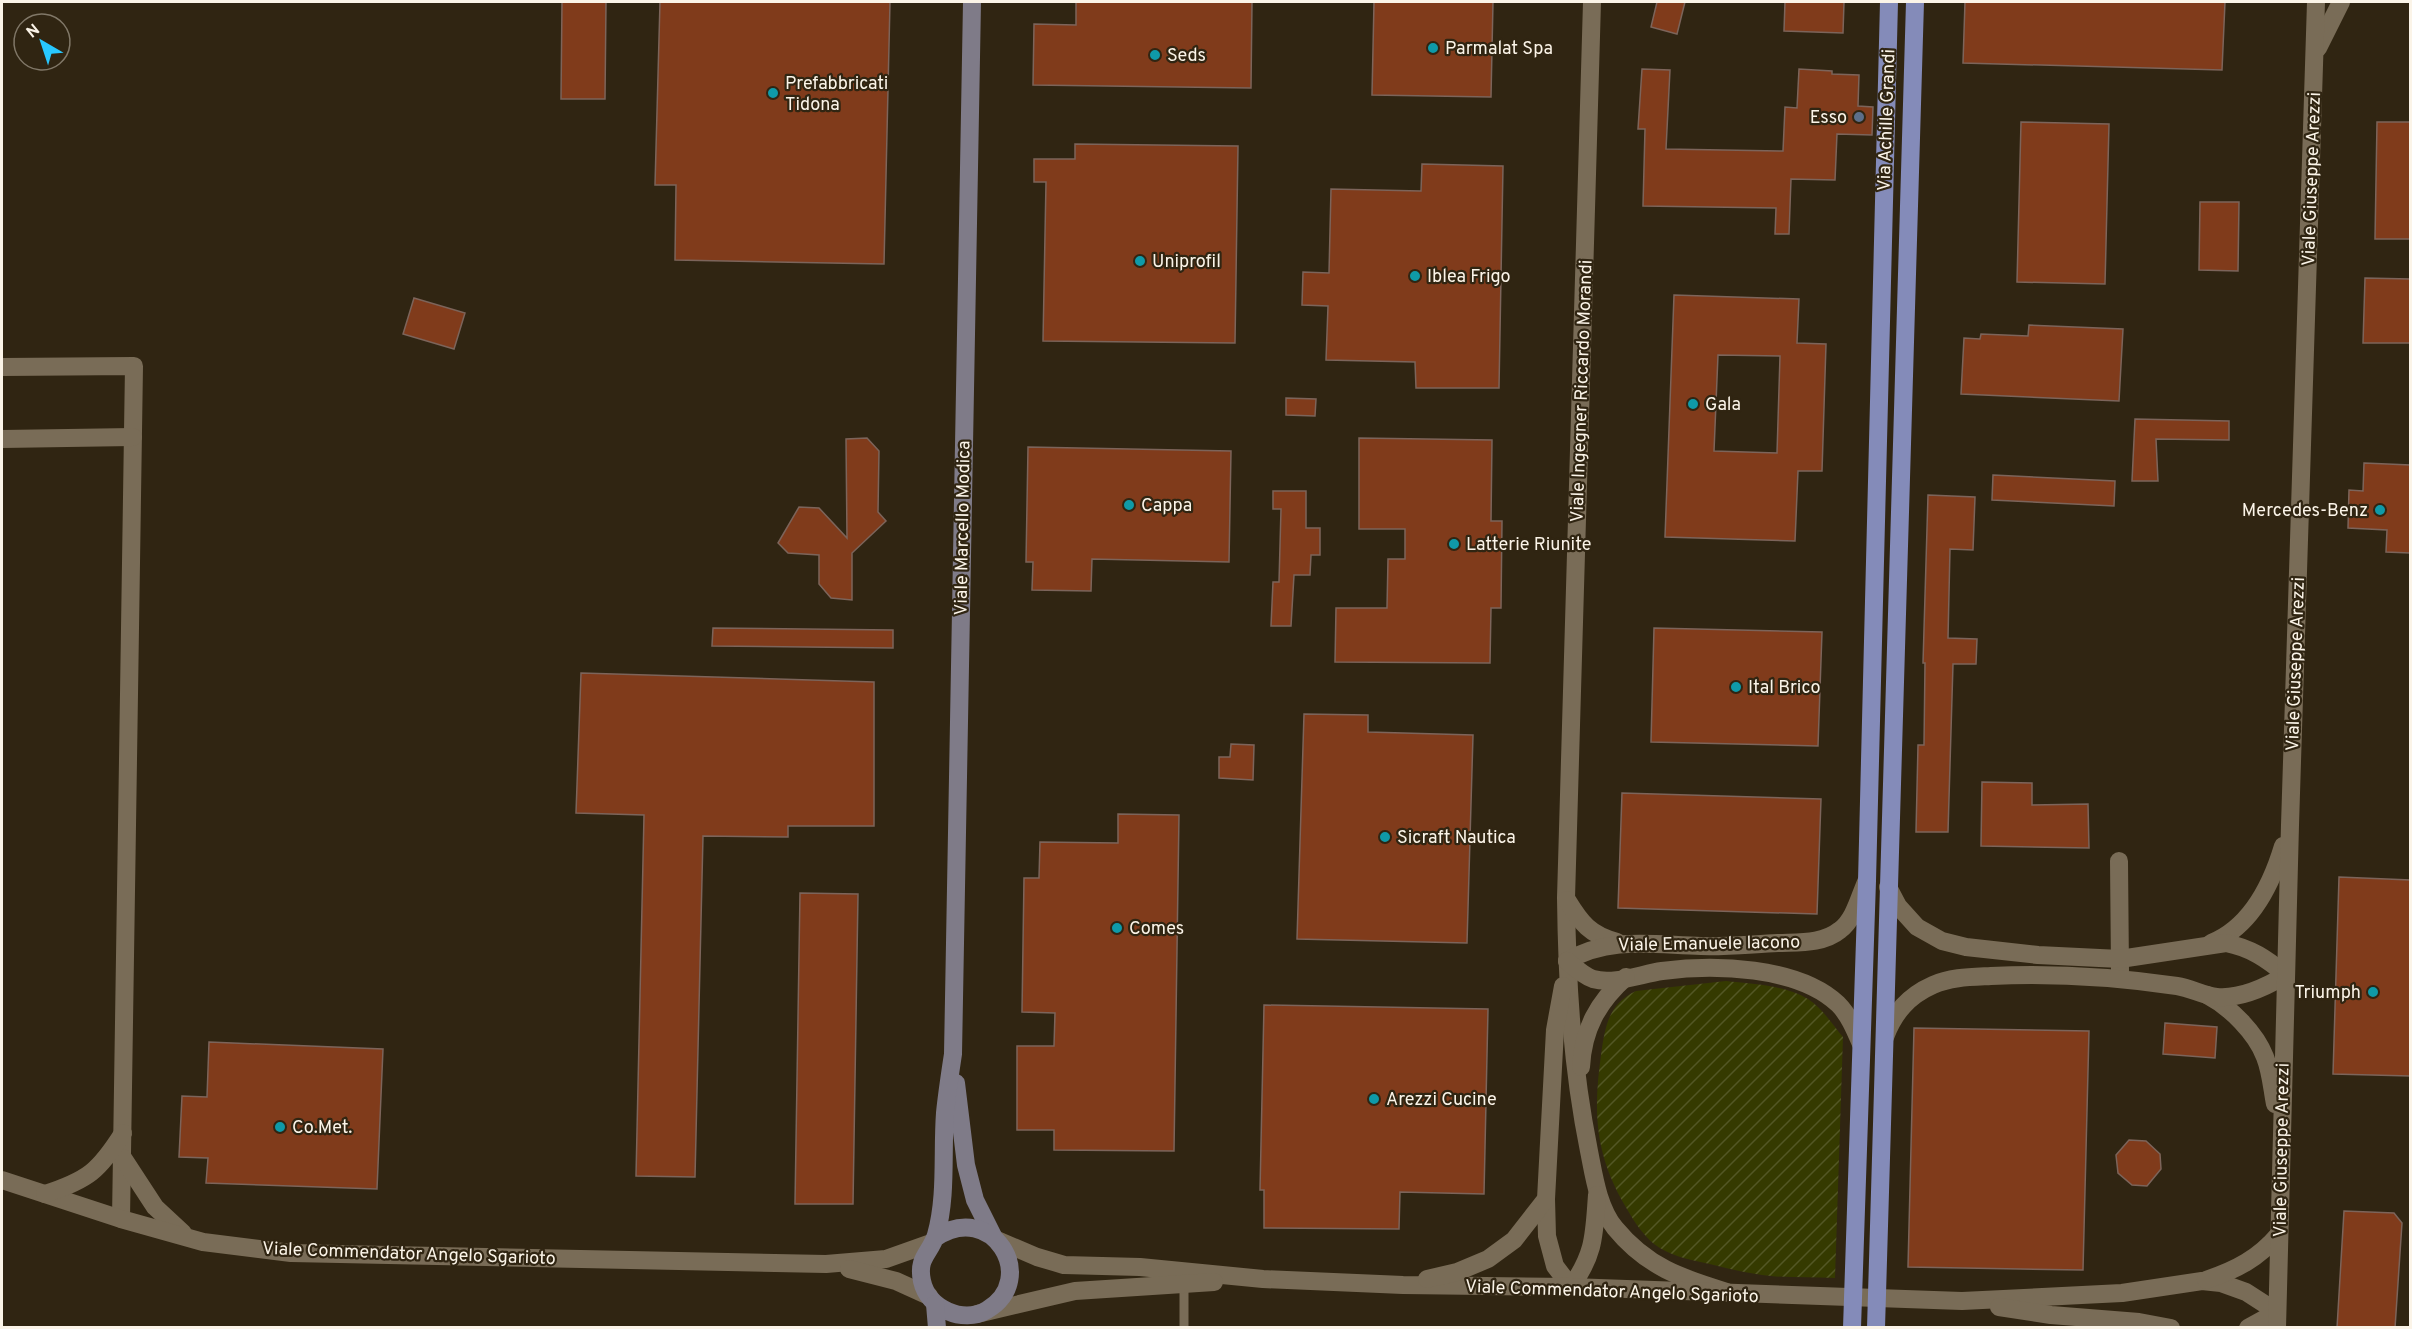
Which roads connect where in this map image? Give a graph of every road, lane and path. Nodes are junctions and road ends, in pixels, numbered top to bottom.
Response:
1 (972, 2) edge
2 (1592, 2) edge
3 (1889, 2) edge
4 (1915, 2) edge
5 (2316, 2) edge
6 (2341, 2) edge
7 (2315, 55) junction
8 (2, 367) edge
9 (133, 437) junction
10 (2, 439) edge
11 (2289, 825) junction
12 (2119, 861) dead end
13 (1867, 881) junction
14 (1888, 887) junction
15 (1566, 898) junction
16 (1622, 944) junction
17 (2201, 946) junction
18 (2120, 958) junction
19 (1567, 961) junction
20 (2286, 975) junction
21 (1626, 977) junction
22 (2120, 979) junction
23 (2200, 992) junction
24 (1884, 1039) junction
25 (1861, 1044) junction
26 (952, 1054) junction
27 (1579, 1104) junction
28 (124, 1131) junction
29 (2282, 1136) junction
30 (123, 1158) junction
31 (2, 1180) edge
32 (1597, 1192) junction
33 (45, 1194) junction
34 (1546, 1199) junction
35 (121, 1219) junction
36 (2279, 1234) junction
37 (189, 1238) junction
38 (995, 1238) junction
39 (933, 1240) junction
40 (826, 1264) junction
41 (1263, 1278) junction
42 (2202, 1281) junction
43 (1184, 1284) junction
44 (1403, 1285) junction
45 (1571, 1287) junction
46 (1727, 1292) junction
47 (932, 1300) junction
48 (1962, 1301) junction
49 (2051, 1316) junction
50 (986, 1317) edge
51 (2277, 1323) edge
52 (937, 1328) edge
53 (1184, 1328) edge
54 (1852, 1328) edge
55 (1876, 1328) edge
56 (2117, 1328) edge
57 (2171, 1328) edge
58 (2248, 1328) edge

1 - 26 street, Viale Marcello Modica
2 - 15 street, Viale Ingegner Riccardo Morandi
3 - 13 main road, Via Achille Grandi
4 - 14 main road, Via Achille Grandi
5 - 7 street, Viale Giuseppe Arezzi
6 - 7 street
7 - 11 street, Viale Giuseppe Arezzi
8 - 9 street
9 - 10 street
9 - 28 street
11 - 17 street
11 - 20 street, Viale Giuseppe Arezzi
12 - 18 street
13 - 16 street, Viale Emanuele Iacono
13 - 25 main road, Via Achille Grandi
14 - 18 street
14 - 24 main road, Via Achille Grandi
15 - 16 street
15 - 19 street, Viale Ingegner Riccardo Morandi
16 - 19 street, Viale Emanuele Iacono
17 - 18 street
17 - 20 street
18 - 22 street
19 - 21 street, Viale Emanuele Iacono
19 - 27 street
19 - 34 street
20 - 23 street
20 - 29 street, Viale Giuseppe Arezzi
21 - 25 street, Viale Emanuele Iacono
21 - 27 street
22 - 23 street
22 - 24 street
23 - 29 street
24 - 55 main road, Via Achille Grandi
25 - 54 main road, Via Achille Grandi
26 - 38 street
26 - 39 street
27 - 32 street
28 - 30 street
28 - 33 street
29 - 36 street, Viale Giuseppe Arezzi
30 - 35 street
30 - 37 street
31 - 33 street, Viale Commendator Angelo Sgarioto
32 - 45 street
32 - 46 street
33 - 35 street, Viale Commendator Angelo Sgarioto
34 - 44 street
34 - 45 street
35 - 37 street, Viale Commendator Angelo Sgarioto
36 - 42 street
36 - 51 street, Viale Giuseppe Arezzi
37 - 40 street, Viale Commendator Angelo Sgarioto
38 - 39 street
38 - 41 street
38 - 50 street
39 - 40 street
39 - 47 street
40 - 47 street
41 - 43 street
41 - 44 street, Viale Commendator Angelo Sgarioto
42 - 48 street
42 - 51 street
43 - 50 street
43 - 53 lane
44 - 45 street, Viale Commendator Angelo Sgarioto
45 - 46 street, Viale Commendator Angelo Sgarioto
46 - 48 street, Viale Commendator Angelo Sgarioto
47 - 50 street
47 - 52 street
48 - 49 street
49 - 56 street
49 - 57 street
51 - 58 street

